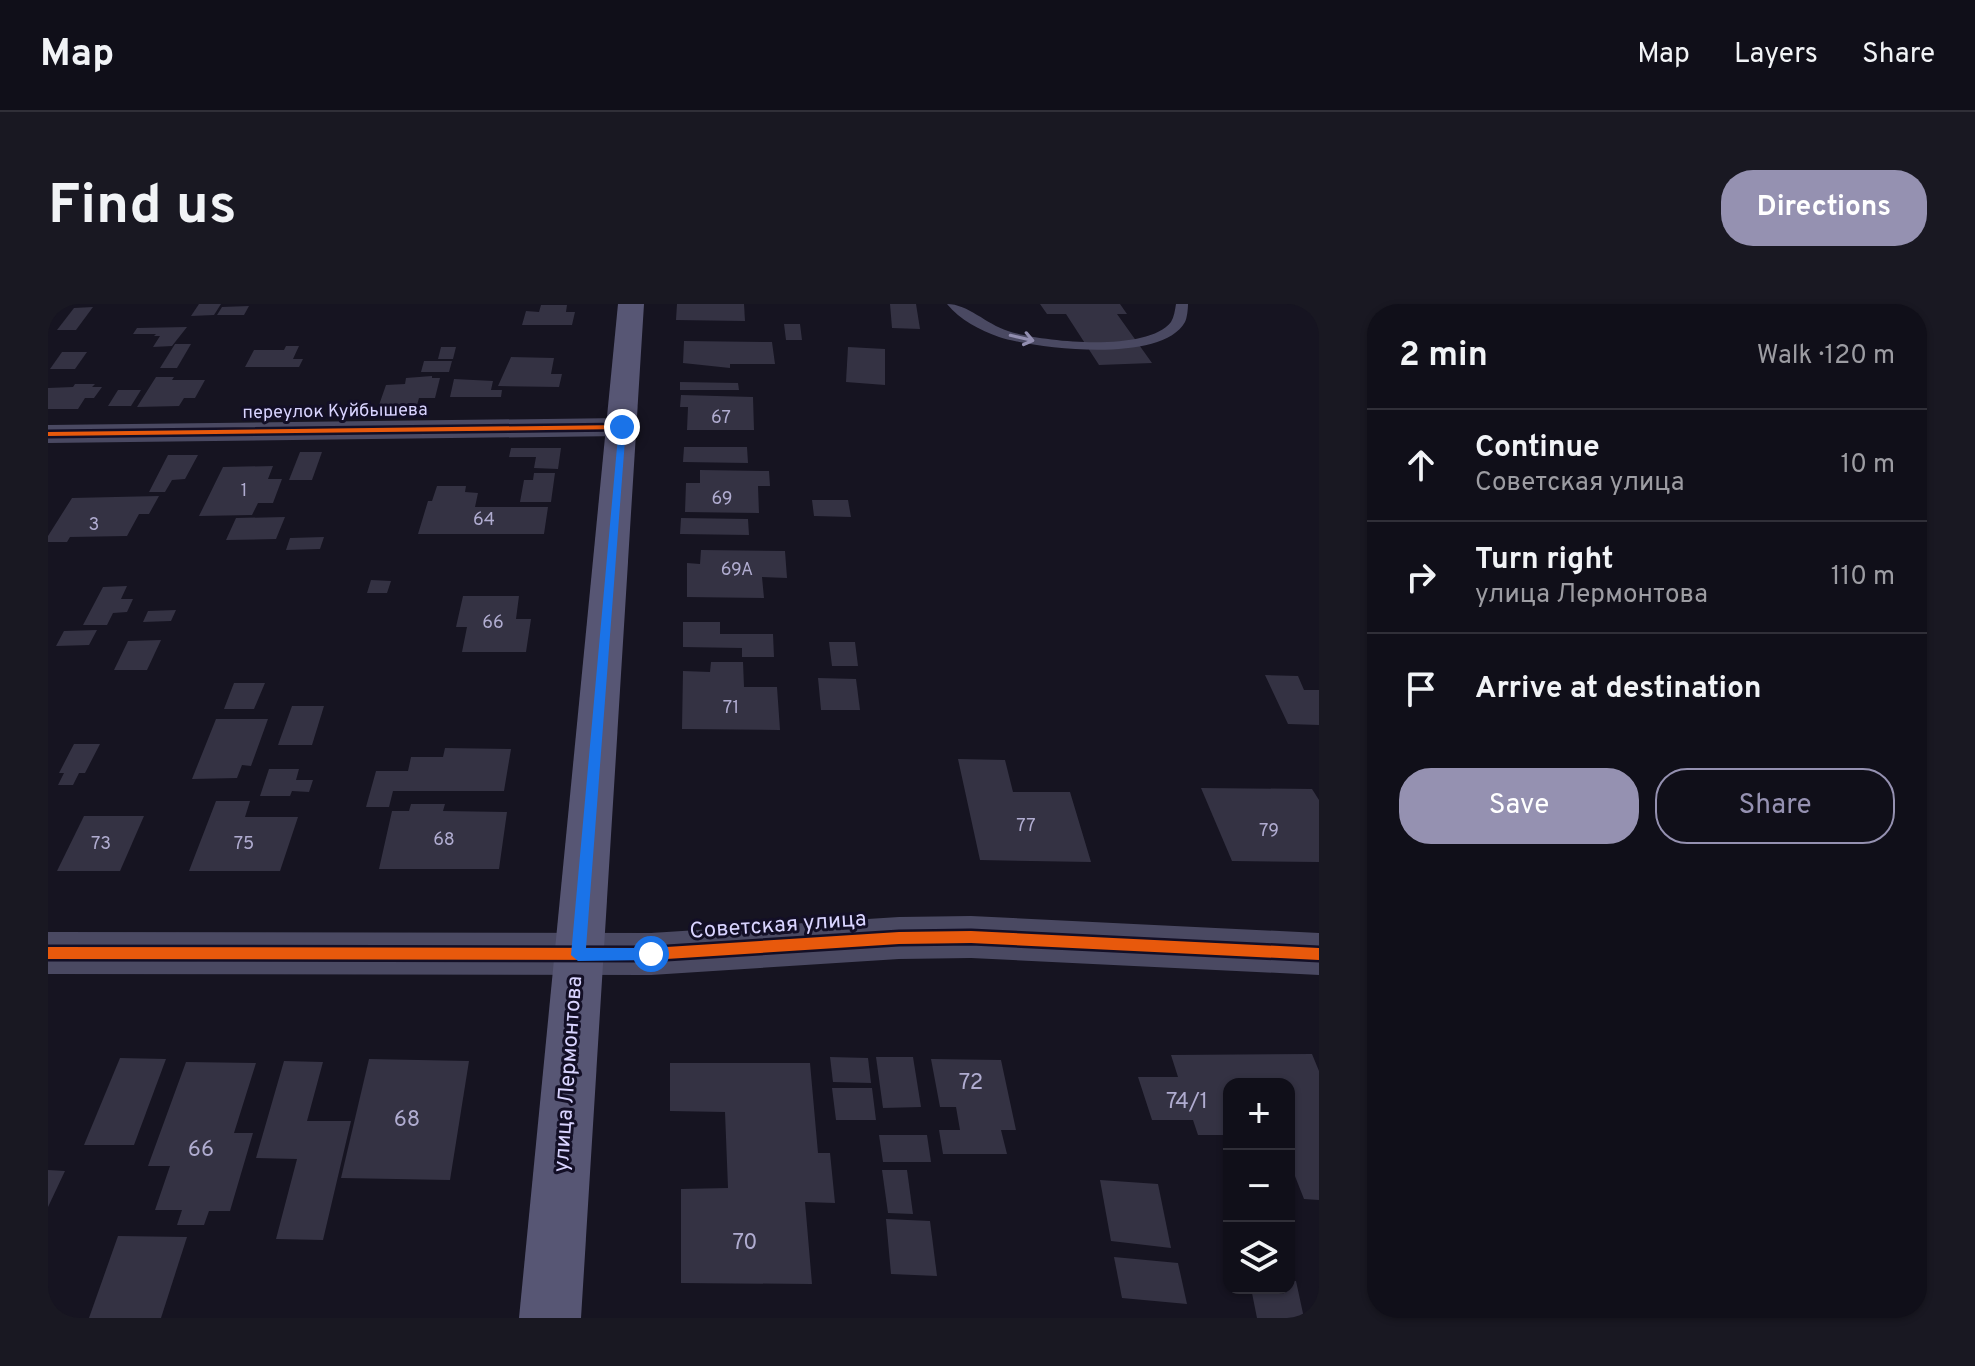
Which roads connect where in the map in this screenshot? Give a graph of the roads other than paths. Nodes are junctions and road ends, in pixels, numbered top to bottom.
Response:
1 (631, 304) edge
2 (953, 304) edge
3 (1182, 304) edge
4 (622, 427) junction
5 (48, 434) edge
6 (48, 953) edge
7 (1319, 954) edge
8 (578, 955) junction
9 (550, 1318) edge

1 - 4 main road, улица Лермонтова
2 -> 3 lane
4 - 5 street, переулок Куйбышева
4 - 8 main road, улица Лермонтова
6 - 8 street, Советская улица
7 - 8 street, Советская улица
8 - 9 main road, улица Лермонтова

